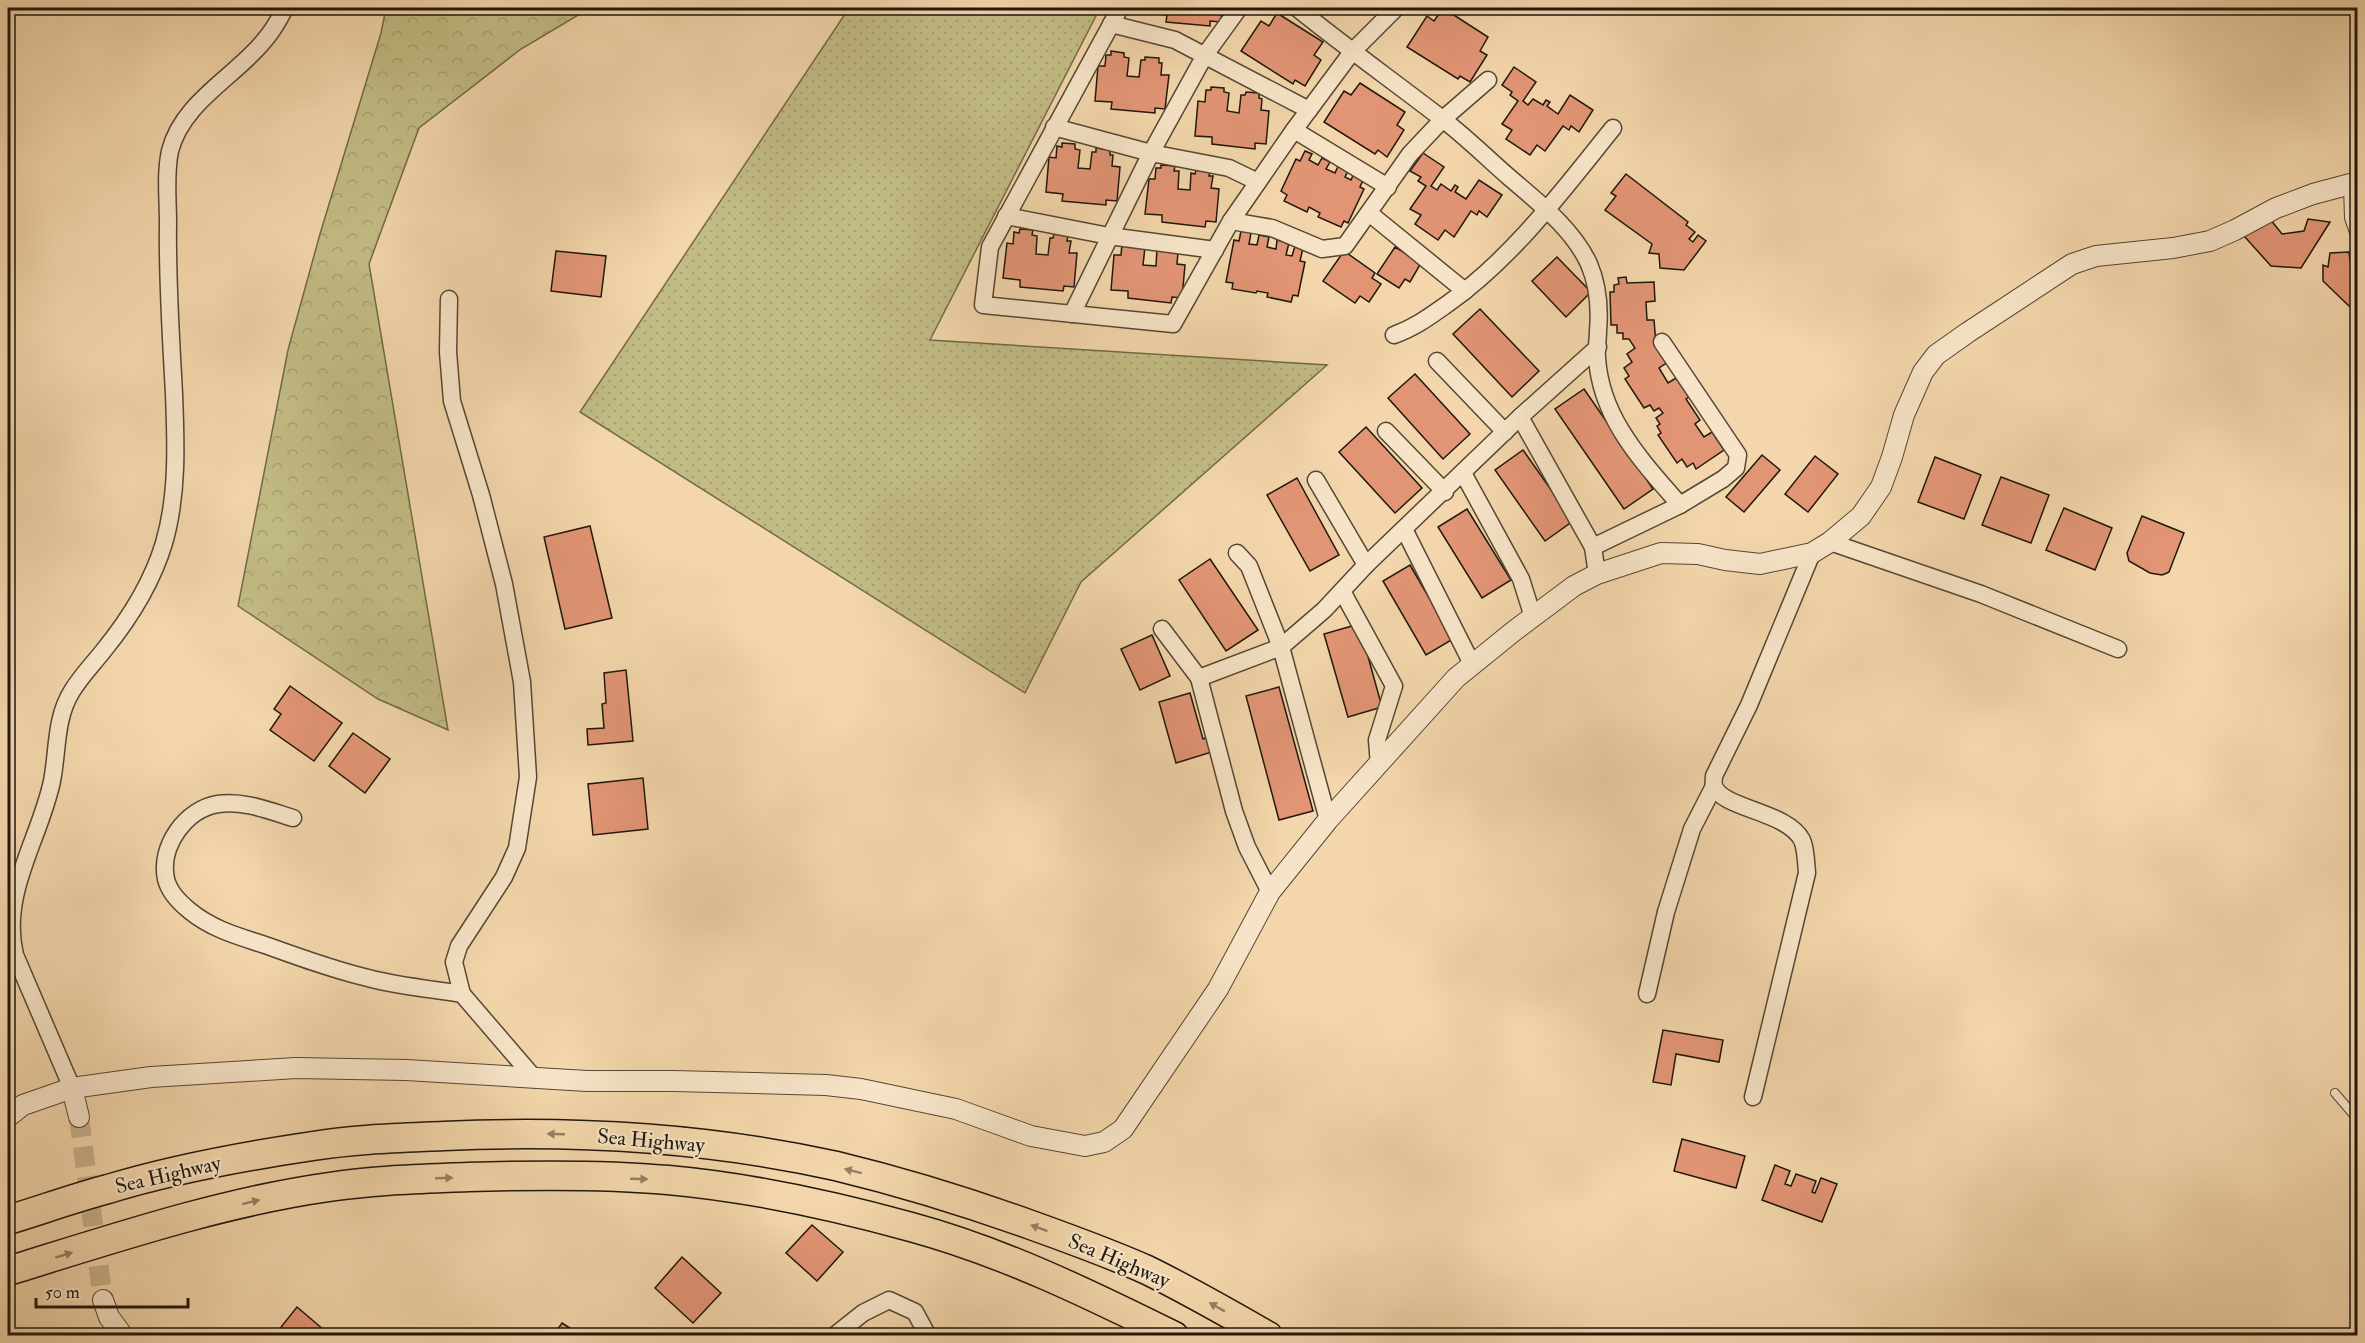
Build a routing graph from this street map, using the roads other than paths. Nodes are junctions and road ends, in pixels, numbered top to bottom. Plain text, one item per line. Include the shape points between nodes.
1 (285, 8) edge
2 (1120, 8) edge
3 (1239, 8) edge
4 (1298, 8) edge
5 (1396, 8) edge
6 (1111, 24) junction
7 (1352, 52) junction
8 (1205, 55) junction
9 (1488, 80) dead end
10 (1309, 110) junction
11 (1443, 119) junction
12 (1054, 127) junction
13 (1613, 128) dead end
14 (1294, 130) junction
15 (1151, 153) junction
16 (1258, 182) junction
17 (2353, 183) edge
18 (1388, 187) junction
19 (1546, 210) junction
20 (1369, 213) junction
21 (1006, 216) junction
22 (1231, 221) junction
23 (1109, 236) junction
24 (2358, 244) edge
25 (1215, 250) junction
26 (1465, 291) junction
27 (449, 299) dead end
28 (1072, 314) junction
29 (1394, 335) dead end
30 (1662, 342) dead end
31 (1598, 346) junction
32 (1437, 362) dead end
33 (1520, 417) junction
34 (1386, 431) dead end
35 (1505, 432) junction
36 (1463, 474) junction
37 (1316, 480) dead end
38 (1445, 492) junction
39 (1680, 505) junction
40 (1405, 531) junction
41 (1830, 542) junction
42 (1593, 547) junction
43 (1237, 553) dead end
44 (1812, 553) junction
45 (1366, 565) junction
46 (1597, 574) junction
47 (1342, 591) junction
48 (1533, 617) junction
49 (1162, 629) dead end
50 (1281, 647) junction
51 (2118, 649) dead end
52 (1472, 664) junction
53 (1199, 678) junction
54 (1379, 765) junction
55 (1714, 786) junction
56 (293, 818) dead end
57 (1328, 820) junction
58 (1270, 892) junction
59 (462, 994) junction
60 (1647, 994) dead end
61 (535, 1079) junction
62 (72, 1088) junction
63 (2335, 1093) dead end
64 (1753, 1097) dead end
65 (8, 1117) edge
66 (79, 1117) tunnel mouth
67 (2358, 1120) edge
68 (8, 1220) edge
69 (8, 1271) edge
70 (103, 1300) tunnel mouth
71 (123, 1335) edge
72 (834, 1335) edge
73 (928, 1335) edge
74 (1174, 1335) edge
75 (1268, 1335) edge

1 - 62 street via 262,43 204,97 178,130 170,150 167,245 176,447 171,510 146,589 63,707 52,782 14,901 11,940 15,955
2 - 6 street
3 - 8 street
4 - 7 street
5 - 7 street
6 - 8 street via 1175,40
6 - 12 street
7 - 10 street
7 - 11 street
8 - 10 street
8 - 15 street
9 - 11 street
10 - 14 street
11 - 18 street via 1410,154
11 - 19 street
12 - 15 street
12 - 21 street
13 - 19 street
14 - 16 street
14 - 18 street
15 - 16 street via 1229,168
15 - 23 street
16 - 22 street
17 - 24 lane via 2349,218
17 - 41 street via 2277,208 2210,241 2096,256 2072,264 1967,333 1936,355 1923,372 1904,415 1881,487 1861,516
18 - 20 street
19 - 26 street via 1503,258
19 - 31 street via 1588,264 1597,292
20 - 22 street via 1345,246 1322,249 1272,228
20 - 26 street
21 - 23 street
21 - 28 street via 990,247 983,304
22 - 25 street
23 - 25 street
23 - 28 street
25 - 28 street via 1173,324
26 - 29 street via 1412,328
27 - 59 street via 452,401 504,584 522,682 528,777 517,849 456,954 454,962
30 - 39 street via 1738,455 1736,468
31 - 33 street
31 - 39 street via 1599,371 1614,421 1637,456
32 - 35 street
33 - 35 street
33 - 42 street
34 - 38 street
35 - 36 street
36 - 38 street
36 - 48 street via 1521,579
37 - 45 street
38 - 40 street
39 - 42 street
40 - 45 street
40 - 52 street
41 - 44 street
41 - 51 street via 1981,594
42 - 46 street
43 - 50 street via 1249,566
44 - 46 street via 1760,564 1698,554 1661,553
44 - 55 street via 1749,705 1717,767
45 - 47 street
46 - 48 street
47 - 50 street
47 - 54 street via 1394,686 1377,740
48 - 52 street
49 - 53 street
50 - 53 street
50 - 57 street
52 - 54 street
53 - 58 street via 1234,811
54 - 57 street
55 - 60 street via 1692,829 1666,912
55 - 64 street via 1720,794 1744,807 1794,829 1806,856 1807,873
56 - 59 street via 236,804 206,807 184,824 171,842 165,868 170,888 190,911 222,931 350,974
57 - 58 street
58 - 61 street via 1218,989 1123,1128 1104,1142 1085,1146 1031,1136 956,1109 849,1088
59 - 61 street
61 - 62 street via 406,1070 296,1068 151,1077
62 - 65 street via 23,1105
62 - 66 street
63 - 67 lane
75 -> 68 highway, Sea Highway via 1146,1270 974,1205 834,1166 667,1142 540,1134 408,1137 326,1144 154,1177
69 -> 74 highway, Sea Highway via 268,1197 332,1186 547,1175 666,1180 790,1199 912,1227 1049,1276
70 - 71 street via 109,1317
72 - 73 street via 889,1300 915,1312

